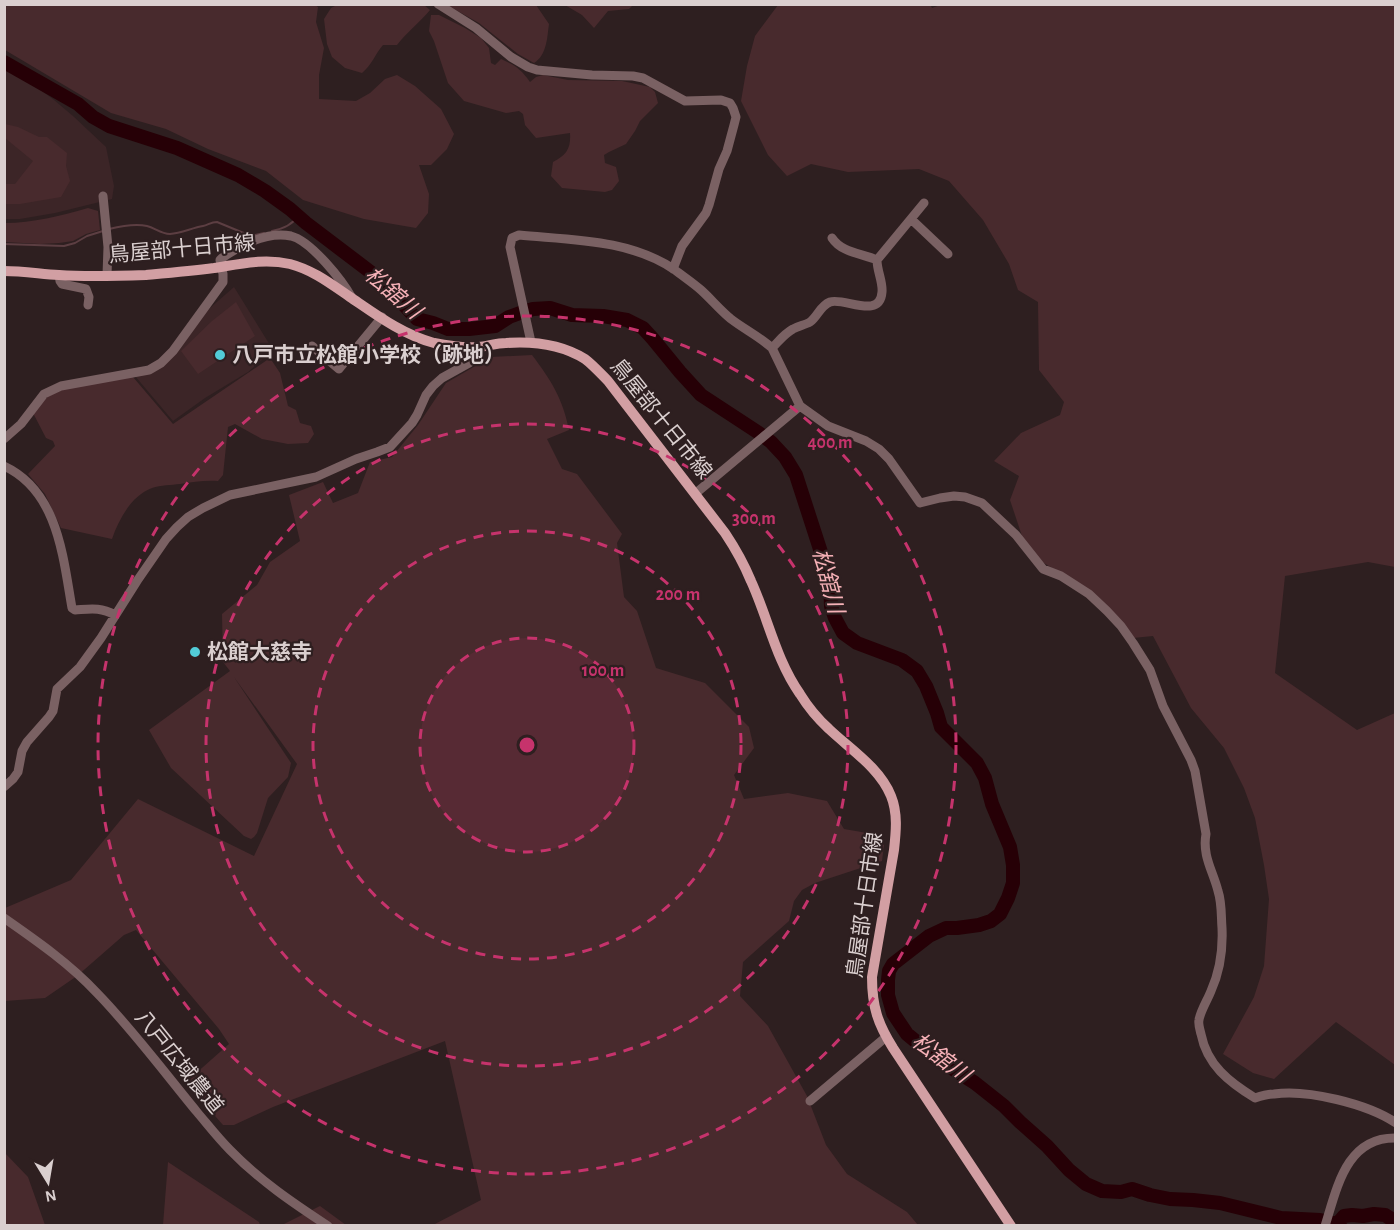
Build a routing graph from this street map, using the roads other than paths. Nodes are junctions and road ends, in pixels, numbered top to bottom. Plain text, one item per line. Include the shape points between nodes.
1 (438, 4) edge
2 (103, 196) dead end
3 (924, 203) dead end
4 (911, 219) junction
5 (832, 238) dead end
6 (948, 254) dead end
7 (877, 260) junction
8 (221, 267) junction
9 (673, 269) junction
10 (4, 271) edge
11 (59, 275) junction
12 (107, 275) junction
13 (352, 298) junction
14 (88, 305) dead end
15 (382, 317) junction
16 (531, 342) junction
17 (312, 346) dead end
18 (479, 347) junction
19 (772, 348) junction
20 (800, 406) junction
21 (4, 439) edge
22 (4, 466) edge
23 (696, 493) junction
24 (115, 615) junction
25 (4, 787) edge
26 (4, 918) edge
27 (886, 1037) junction
28 (810, 1101) dead end
29 (1395, 1123) edge
30 (1395, 1138) edge
31 (328, 1226) edge
32 (1011, 1226) edge
33 (1325, 1226) edge

1 - 9 street via 528,67 633,76 685,101 730,103 736,117 709,205 682,246
2 - 12 street
3 - 4 street
4 - 6 street
4 - 7 street
5 - 7 street via 842,249
7 - 19 street via 880,300 868,307 829,302 810,322 786,334
8 - 12 main road, 鳥屋部十日市線 via 180,273
8 - 13 main road, 鳥屋部十日市線 via 271,261 291,264
8 - 13 street via 222,258 251,243 265,237 290,236 302,241 325,262
8 - 21 street via 223,282 218,290 161,363 149,370 61,386 44,394
9 - 16 street via 629,249 598,243 512,238 510,247
9 - 19 street
10 - 11 main road, 鳥屋部十日市線
11 - 12 main road, 鳥屋部十日市線
11 - 14 street via 62,284 86,289
13 - 15 main road, 鳥屋部十日市線
15 - 17 street via 339,369
15 - 18 main road, 鳥屋部十日市線 via 427,341
16 - 18 main road, 鳥屋部十日市線
16 - 23 main road, 鳥屋部十日市線 via 549,344 586,360 608,381
18 - 24 street via 469,363 433,386 412,423 390,447 316,477 230,495 189,517 166,539
19 - 20 street
20 - 23 street
20 - 29 street via 828,426 879,449 920,503 954,496 982,502 1043,569 1089,594 1120,626 1150,670 1195,771 1206,856 1219,893 1222,940 1214,984 1198,1021 1208,1056 1235,1086 1255,1098 1275,1093 1338,1100
22 - 24 street via 25,479 44,503 61,545 72,608 105,610
23 - 27 main road, 鳥屋部十日市線 via 739,555 798,693 812,712 878,776 890,795 897,831 872,978 873,1004
24 - 25 street via 80,667 57,689 50,717 27,742 18,772
26 - 31 street, 八戸広域農道 via 96,991 243,1162 270,1187
27 - 28 street
27 - 32 main road, 鳥屋部十日市線
30 - 33 street via 1376,1140 1356,1153 1341,1179

